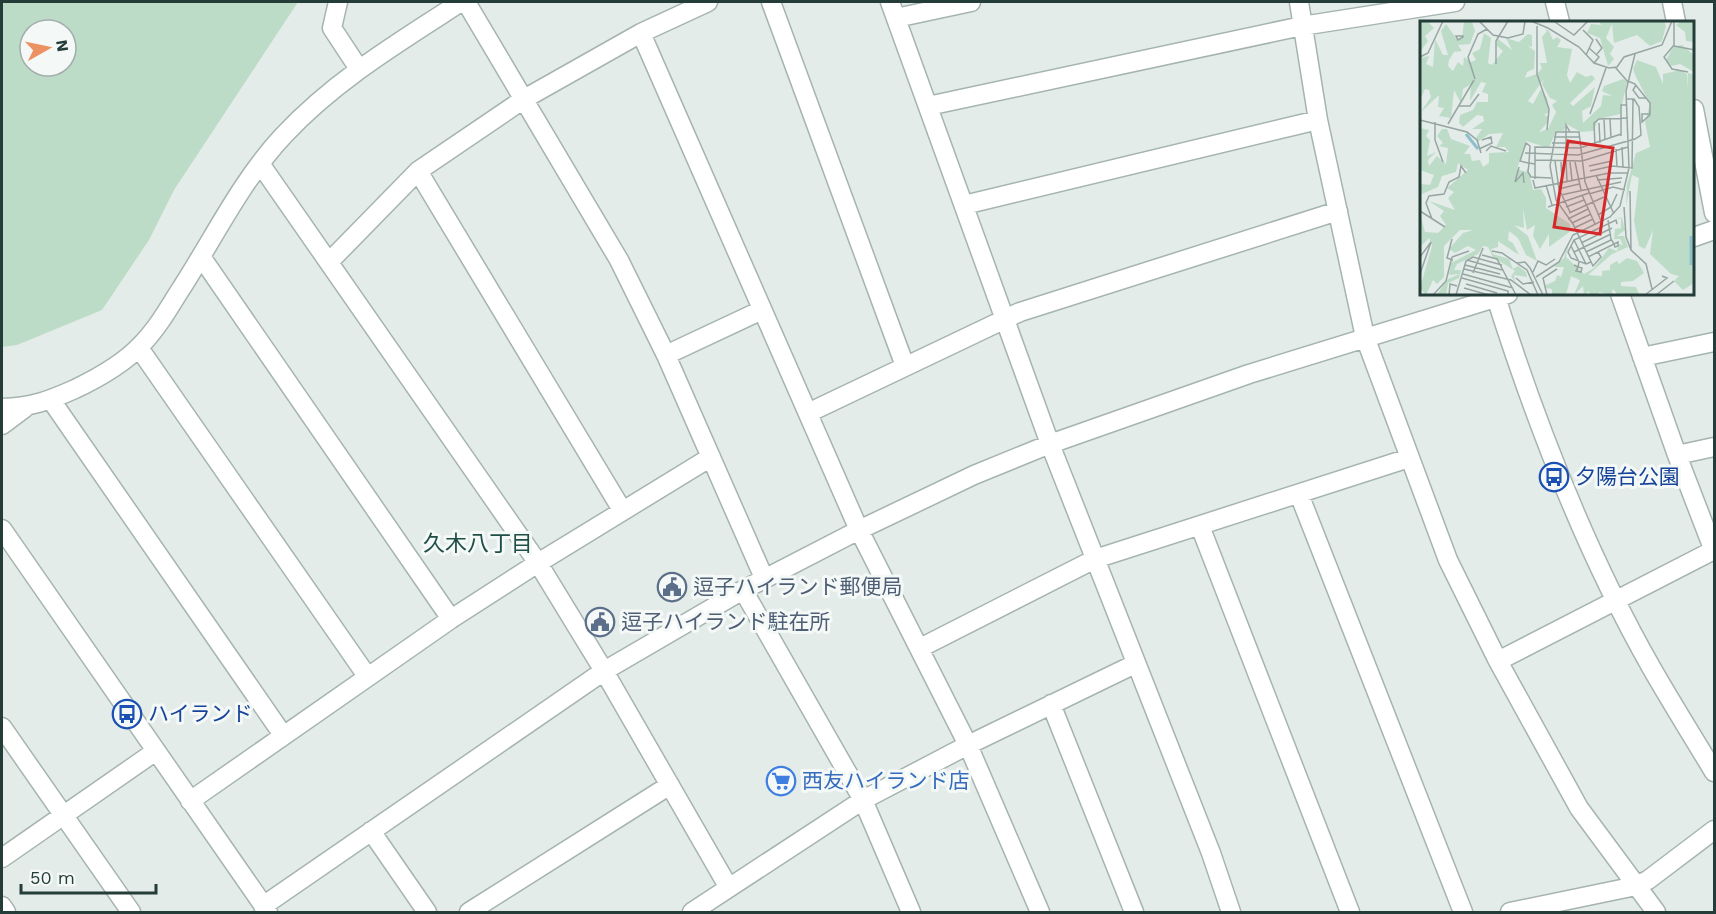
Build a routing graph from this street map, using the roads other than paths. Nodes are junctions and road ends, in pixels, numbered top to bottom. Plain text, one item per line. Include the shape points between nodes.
1 (338, 2) edge
2 (461, 2) edge
3 (466, 2) edge
4 (708, 2) edge
5 (771, 2) edge
6 (971, 2) edge
7 (1299, 2) edge
8 (1455, 2) edge
9 (1555, 2) edge
10 (1672, 2) edge
11 (893, 10) edge
12 (1433, 10) edge
13 (1560, 21) edge
14 (1676, 21) edge
15 (1302, 26) junction
16 (641, 33) junction
17 (359, 69) junction
18 (524, 99) junction
19 (928, 106) junction
20 (1695, 114) edge
21 (1318, 120) junction
22 (261, 165) junction
23 (418, 171) junction
24 (964, 205) junction
25 (1338, 211) junction
26 (1714, 213) edge
27 (1714, 230) edge
28 (1695, 237) edge
29 (202, 258) junction
30 (329, 262) junction
31 (1497, 296) edge
32 (1500, 296) edge
33 (1621, 296) edge
34 (762, 310) junction
35 (1004, 319) junction
36 (1365, 338) junction
37 (1714, 342) edge
38 (139, 348) junction
39 (666, 355) junction
40 (1642, 357) junction
41 (905, 366) junction
42 (51, 400) junction
43 (26, 407) junction
44 (2, 408) edge
45 (808, 413) junction
46 (2, 425) edge
47 (1050, 444) junction
48 (1714, 447) edge
49 (1677, 455) junction
50 (711, 457) junction
51 (1409, 458) junction
52 (1299, 494) junction
53 (622, 510) junction
54 (1200, 526) junction
55 (2, 529) edge
56 (859, 530) junction
57 (1714, 551) edge
58 (1095, 560) junction
59 (538, 563) junction
60 (764, 578) junction
61 (743, 590) junction
62 (1617, 601) junction
63 (451, 619) junction
64 (920, 648) junction
65 (1498, 661) junction
66 (1135, 664) junction
67 (604, 671) junction
68 (368, 676) junction
69 (1051, 704) junction
70 (2, 727) edge
71 (283, 735) junction
72 (968, 745) junction
73 (156, 751) junction
74 (1714, 772) edge
75 (670, 785) junction
76 (190, 801) junction
77 (863, 801) junction
78 (63, 816) junction
79 (1714, 830) edge
80 (371, 831) junction
81 (2, 858) edge
82 (1636, 886) junction
83 (729, 888) junction
84 (2, 906) edge
85 (266, 909) edge
86 (904, 910) edge
87 (6, 912) edge
88 (131, 912) edge
89 (427, 912) edge
90 (469, 912) edge
91 (692, 912) edge
92 (1040, 912) edge
93 (1134, 912) edge
94 (1231, 912) edge
95 (1350, 912) edge
96 (1463, 912) edge
97 (1510, 912) edge
98 (1656, 912) edge

1 - 17 street via 332,28
2 - 17 street
3 - 18 street
4 - 16 street
5 - 41 street
6 - 11 street
7 - 15 street
8 - 12 street
9 - 13 street
10 - 14 street
11 - 19 street
12 - 15 street
15 - 19 street
15 - 21 street
16 - 18 street
16 - 34 street
17 - 22 street via 283,136
18 - 23 street
18 - 39 street via 619,260
19 - 24 street
20 - 26 street
21 - 24 street
21 - 25 street
22 - 29 street
22 - 30 street
23 - 30 street
23 - 53 street
24 - 35 street
25 - 35 street
25 - 36 street
27 - 28 street
29 - 38 street
29 - 63 street
30 - 59 street
31 - 36 street
32 - 62 street via 1518,365 1547,443
33 - 40 street
34 - 39 street
34 - 45 street
35 - 41 street
35 - 47 street
36 - 47 street
36 - 51 street
37 - 40 street
38 - 42 street via 86,384
38 - 68 street
39 - 50 street
40 - 49 street
41 - 45 street
42 - 43 street
42 - 71 street
43 - 44 street
43 - 46 street
45 - 56 street
47 - 56 street
47 - 58 street
48 - 49 street
49 - 57 street
50 - 53 street
50 - 60 street
51 - 52 street
51 - 65 street via 1448,560
52 - 54 street
52 - 96 street
53 - 59 street
54 - 58 street
54 - 95 street
55 - 73 street
56 - 60 street
56 - 64 street
57 - 62 street
58 - 64 street
58 - 66 street
59 - 63 street
59 - 67 street
60 - 61 street
61 - 67 street
61 - 77 street
62 - 65 street
62 - 74 street
63 - 68 street
64 - 72 street
65 - 82 street via 1579,808
66 - 69 street
66 - 94 street
67 - 75 street
67 - 80 street
68 - 71 street
69 - 72 street
69 - 93 street
70 - 78 street
71 - 76 street
72 - 77 street
72 - 92 street
73 - 76 street
73 - 78 street
75 - 83 street
75 - 90 street
76 - 85 street
77 - 83 street
77 - 86 street
78 - 81 street
78 - 88 street
79 - 82 street
80 - 85 street
80 - 89 street
82 - 97 street
82 - 98 street
83 - 91 street
84 - 87 street

